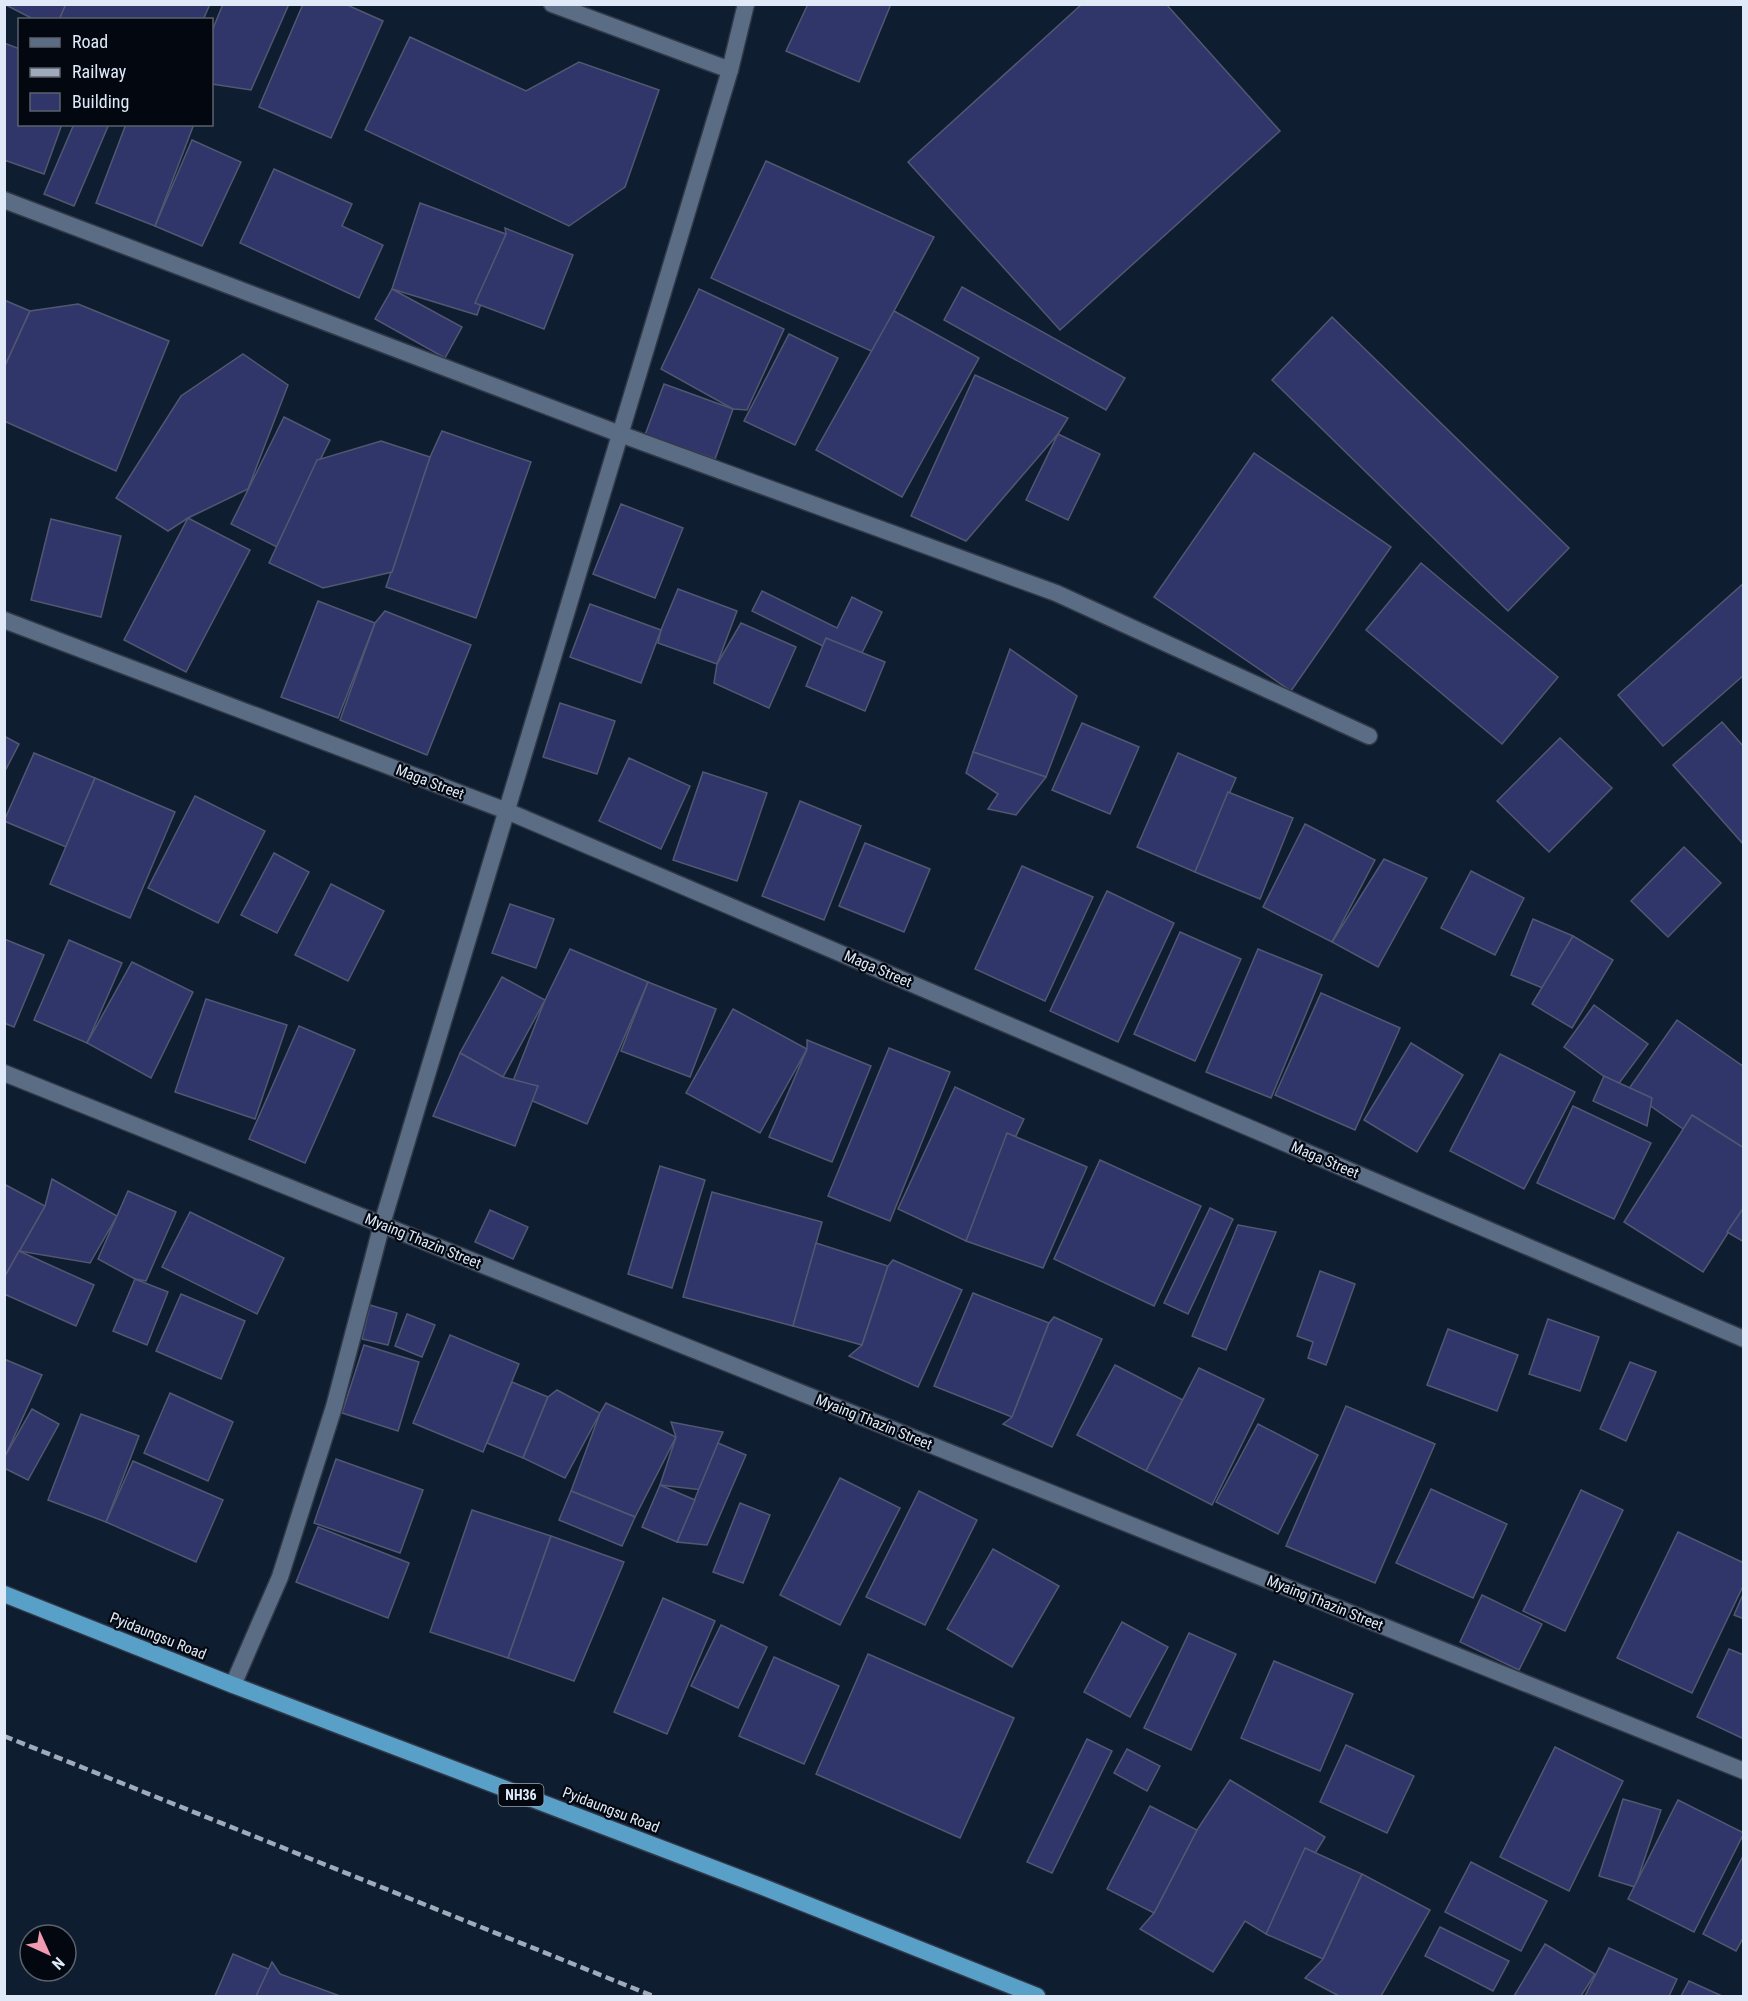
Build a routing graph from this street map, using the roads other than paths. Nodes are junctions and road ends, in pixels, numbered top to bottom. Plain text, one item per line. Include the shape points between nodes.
1 (552, 4) edge
2 (746, 4) edge
3 (730, 70) junction
4 (4, 200) edge
5 (621, 434) junction
6 (4, 620) edge
7 (1369, 735) dead end
8 (507, 811) junction
9 (4, 1073) edge
10 (382, 1224) junction
11 (1743, 1339) edge
12 (4, 1594) edge
13 (233, 1685) junction
14 (1743, 1771) edge
15 (1037, 1996) edge

1 - 3 street
2 - 3 street
3 - 5 street
4 - 5 street
5 - 7 street via 1056,593
5 - 8 street
6 - 8 street, Maga Street
8 - 10 street
8 - 11 street, Maga Street
9 - 10 street, Myaing Thazin Street
10 - 13 street via 334,1407 280,1577
10 - 14 street, Myaing Thazin Street
12 - 13 highway, Pyidaungsu Road / NH36
13 - 15 highway, Pyidaungsu Road / NH36

